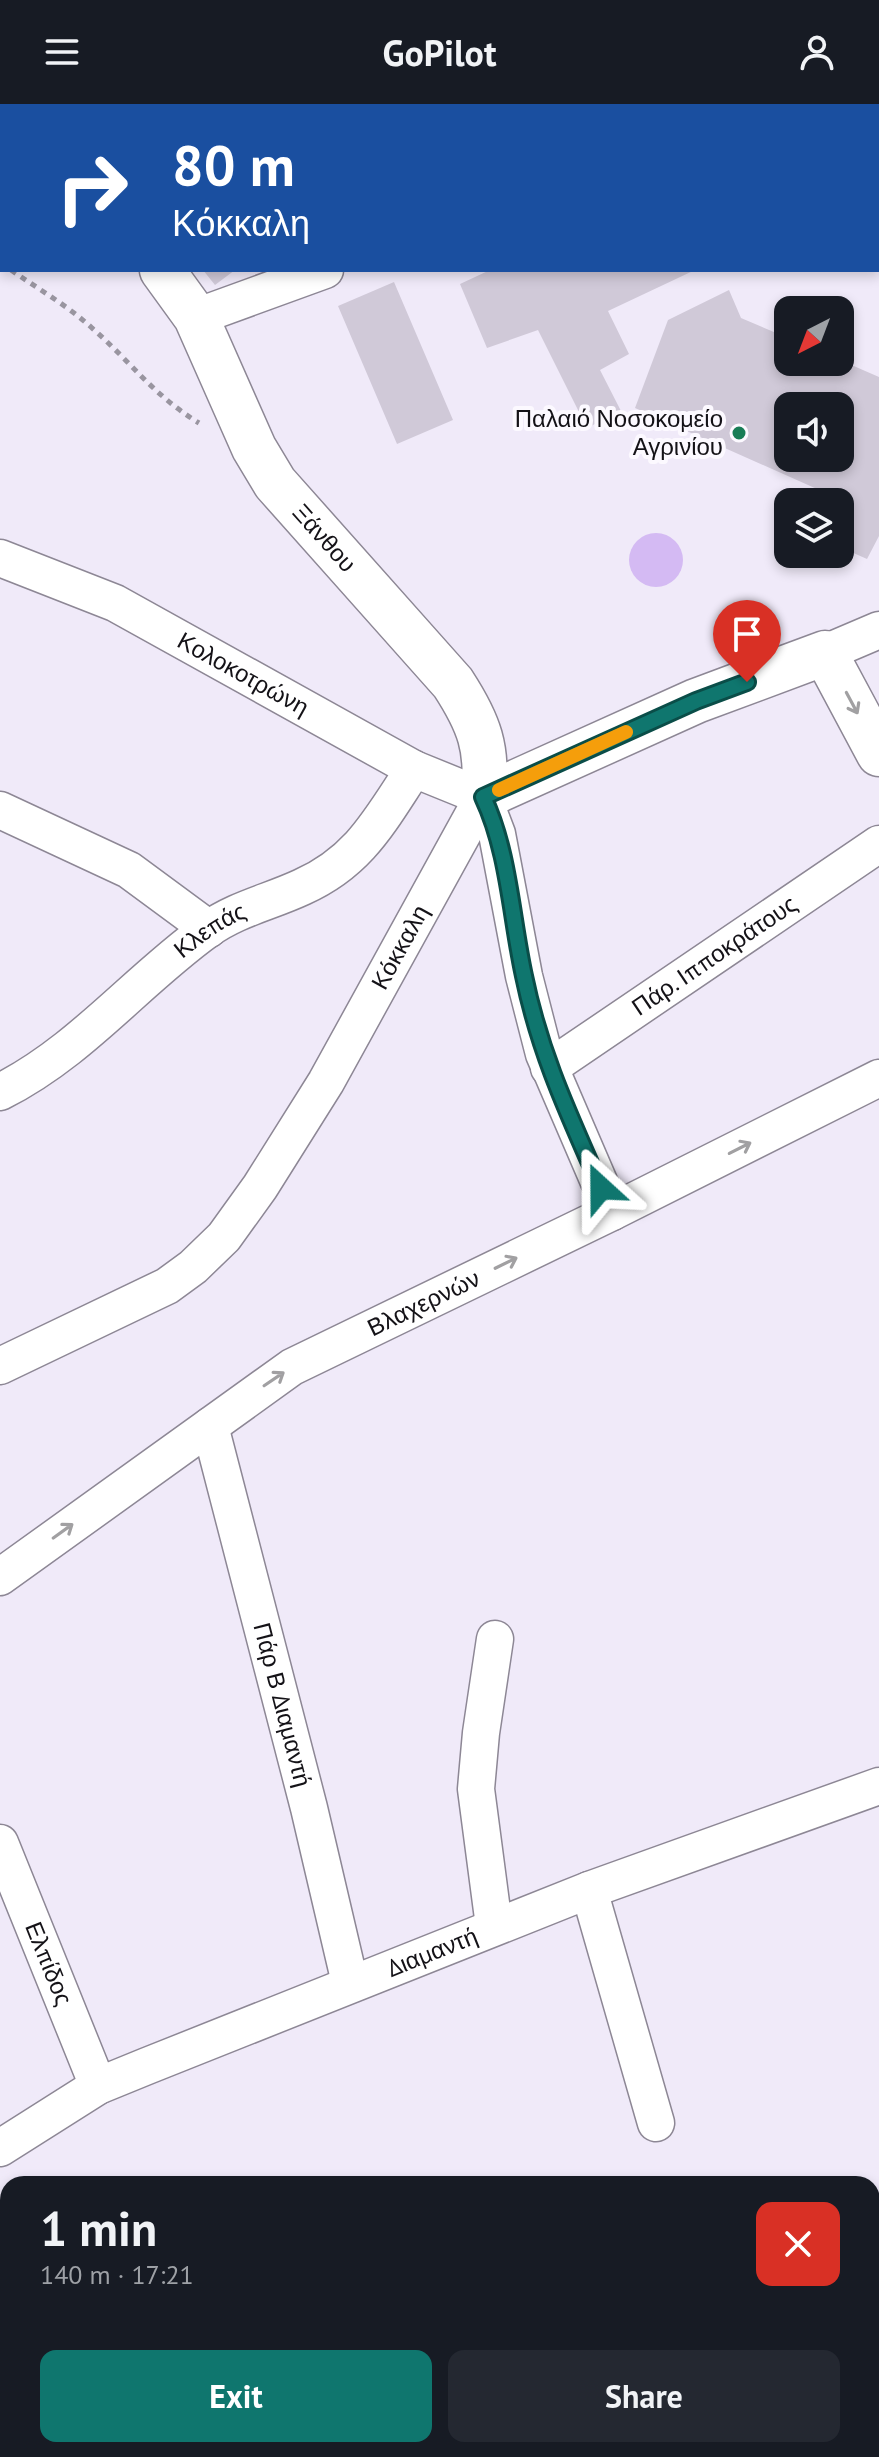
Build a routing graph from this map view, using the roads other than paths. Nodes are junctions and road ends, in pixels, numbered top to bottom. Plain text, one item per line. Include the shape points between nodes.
1 (163, 272) edge
2 (320, 272) edge
3 (196, 317) junction
4 (0, 558) edge
5 (879, 630) edge
6 (825, 653) junction
7 (879, 754) edge
8 (414, 769) junction
9 (483, 797) junction
10 (0, 810) edge
11 (879, 844) edge
12 (209, 929) junction
13 (549, 1068) junction
14 (879, 1078) edge
15 (0, 1092) edge
16 (612, 1212) junction
17 (0, 1366) edge
18 (210, 1426) junction
19 (0, 1577) edge
20 (495, 1639) dead end
21 (879, 1786) edge
22 (0, 1843) edge
23 (589, 1890) junction
24 (494, 1926) junction
25 (350, 1983) junction
26 (98, 2086) junction
27 (656, 2123) dead end
28 (0, 2148) edge

1 - 3 main road, Ξάνθου
2 - 3 street
3 - 9 main road, Ξάνθου via 254,448 284,495 453,683 470,710 484,752
4 - 8 street, Κολοκοτρώνη via 115,603
5 - 6 street
6 -> 7 main road
6 - 9 main road via 696,701
8 - 9 street, Κολοκοτρώνη
8 - 12 street, Κλεπάς via 365,842 339,866
9 - 13 street via 497,834 524,976
9 - 17 street, Κόκκαλη via 326,1082 224,1237 167,1286
10 - 12 street via 129,870
11 - 13 street, Πάρ. Ιπποκράτους
12 - 15 street, Κλεπάς via 62,1054
13 - 16 street
16 -> 14 street, Βλαχερνών
18 -> 16 street, Βλαχερνών via 292,1367
19 -> 18 street, Βλαχερνών
18 - 25 street, Πάρ Β Διαμαντή
20 - 24 street via 476,1789
21 - 23 street, Διαμαντή
22 - 26 street, Ελπίδος
23 - 24 street, Διαμαντή
23 - 27 street
24 - 25 street, Διαμαντή
25 - 26 street, Διαμαντή
26 - 28 street, Διαμαντή

